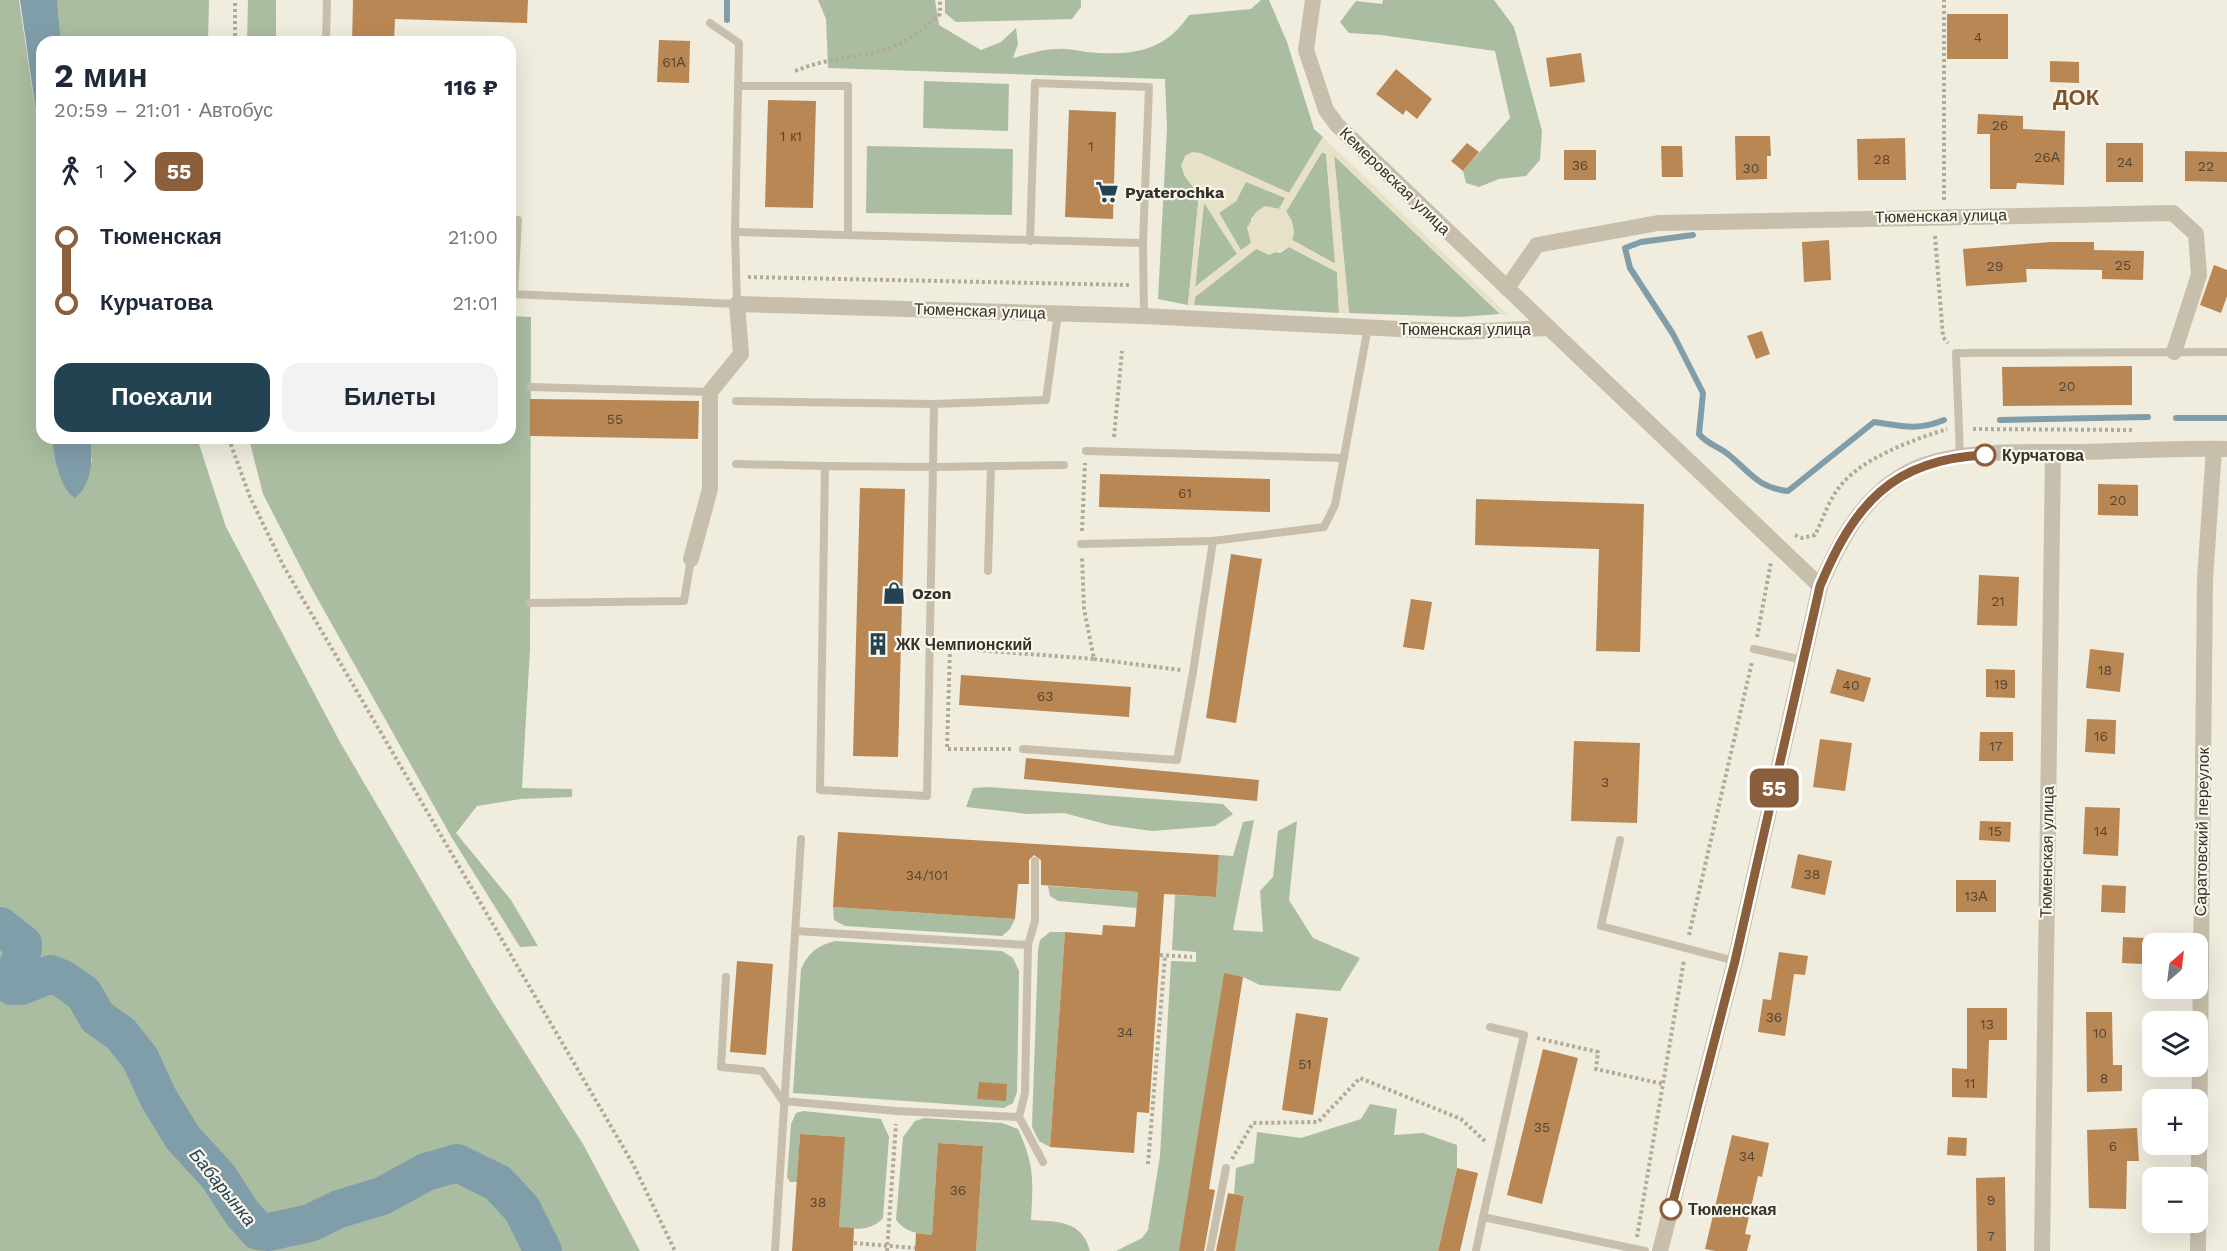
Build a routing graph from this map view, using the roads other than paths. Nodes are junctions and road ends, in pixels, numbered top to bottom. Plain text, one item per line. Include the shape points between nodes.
1 (327, 0) edge
2 (1313, 0) edge
3 (710, 23) dead end
4 (326, 36) edge
5 (738, 86) junction
6 (516, 220) edge
7 (735, 232) junction
8 (848, 234) junction
9 (1030, 241) junction
10 (1143, 243) junction
11 (516, 245) edge
12 (1507, 288) junction
13 (516, 294) edge
14 (737, 304) junction
15 (1058, 313) junction
16 (1144, 316) junction
17 (1368, 327) junction
18 (1549, 328) junction
19 (2174, 352) junction
20 (2227, 352) edge
21 (531, 387) dead end
22 (710, 392) junction
23 (736, 401) dead end
24 (934, 404) junction
25 (2221, 449) edge
26 (1086, 451) road end
27 (2053, 452) junction
28 (1960, 456) junction
29 (1344, 458) junction
30 (736, 464) dead end
31 (1064, 465) dead end
32 (825, 466) junction
33 (991, 466) junction
34 (933, 467) junction
35 (1213, 541) junction
36 (1082, 544) road end
37 (691, 560) joint
38 (988, 571) dead end
39 (1820, 586) junction
40 (530, 603) dead end
41 (1755, 649) road end
42 (1803, 660) junction
43 (1023, 749) road end
44 (801, 838) dead end
45 (1620, 840) dead end
46 (1035, 861) dead end
47 (796, 931) junction
48 (1028, 945) junction
49 (1735, 961) junction
50 (726, 977) dead end
51 (1491, 1027) dead end
52 (783, 1101) junction
53 (1019, 1116) junction
54 (1043, 1162) dead end
55 (1226, 1168) road end
56 (1483, 1217) junction
57 (775, 1251) edge
58 (1210, 1251) edge
59 (1476, 1251) edge
60 (1645, 1251) edge
61 (1660, 1251) edge
62 (2042, 1251) edge
63 (2198, 1251) edge

1 - 4 lane
2 - 12 street, Кемеровская улица via 1306,50 1326,110
3 - 5 lane via 739,43
5 - 7 lane
5 - 8 lane via 848,86
6 - 11 lane
7 - 8 lane
7 - 14 lane
8 - 9 lane
9 - 10 lane
9 - 10 lane via 1035,83 1149,87
10 - 16 lane
12 - 18 street, Кемеровская улица
12 - 19 street, Тюменская улица via 1537,245 1658,223 2173,213 2196,234 2199,275
13 - 14 lane
14 - 15 street, Тюменская улица
14 - 22 street via 741,354
15 - 16 street, Тюменская улица
15 - 24 lane via 1046,400
16 - 17 street, Тюменская улица
17 - 18 street, Тюменская улица via 1459,332
17 - 29 lane
18 - 39 street, Тюменская улица
19 - 20 lane
19 - 28 lane via 1956,353
21 - 22 lane
22 - 37 street via 710,489
23 - 24 lane
24 - 34 lane
25 - 27 street
25 - 63 street, Саратовский переулок via 2205,579
26 - 29 lane
27 - 28 street
27 - 62 street, Тюменская улица
28 - 39 street via 1911,470 1881,490 1856,516
29 - 35 lane via 1335,505 1324,527
30 - 32 lane
31 - 33 lane
32 - 34 lane
32 - 34 lane via 820,790 927,796
33 - 34 lane
33 - 38 lane
35 - 36 lane
35 - 43 lane via 1177,760
37 - 40 lane via 684,601
39 - 42 street
41 - 42 lane
42 - 49 street
44 - 47 lane
45 - 49 lane via 1601,926
46 - 48 lane via 1035,921
47 - 48 lane
47 - 52 lane
48 - 53 lane via 1025,1093
49 - 61 street
50 - 52 lane via 721,1067 762,1071
51 - 56 lane via 1524,1035
52 - 53 lane
52 - 57 lane
53 - 54 lane
55 - 58 lane
56 - 59 lane
56 - 60 lane

